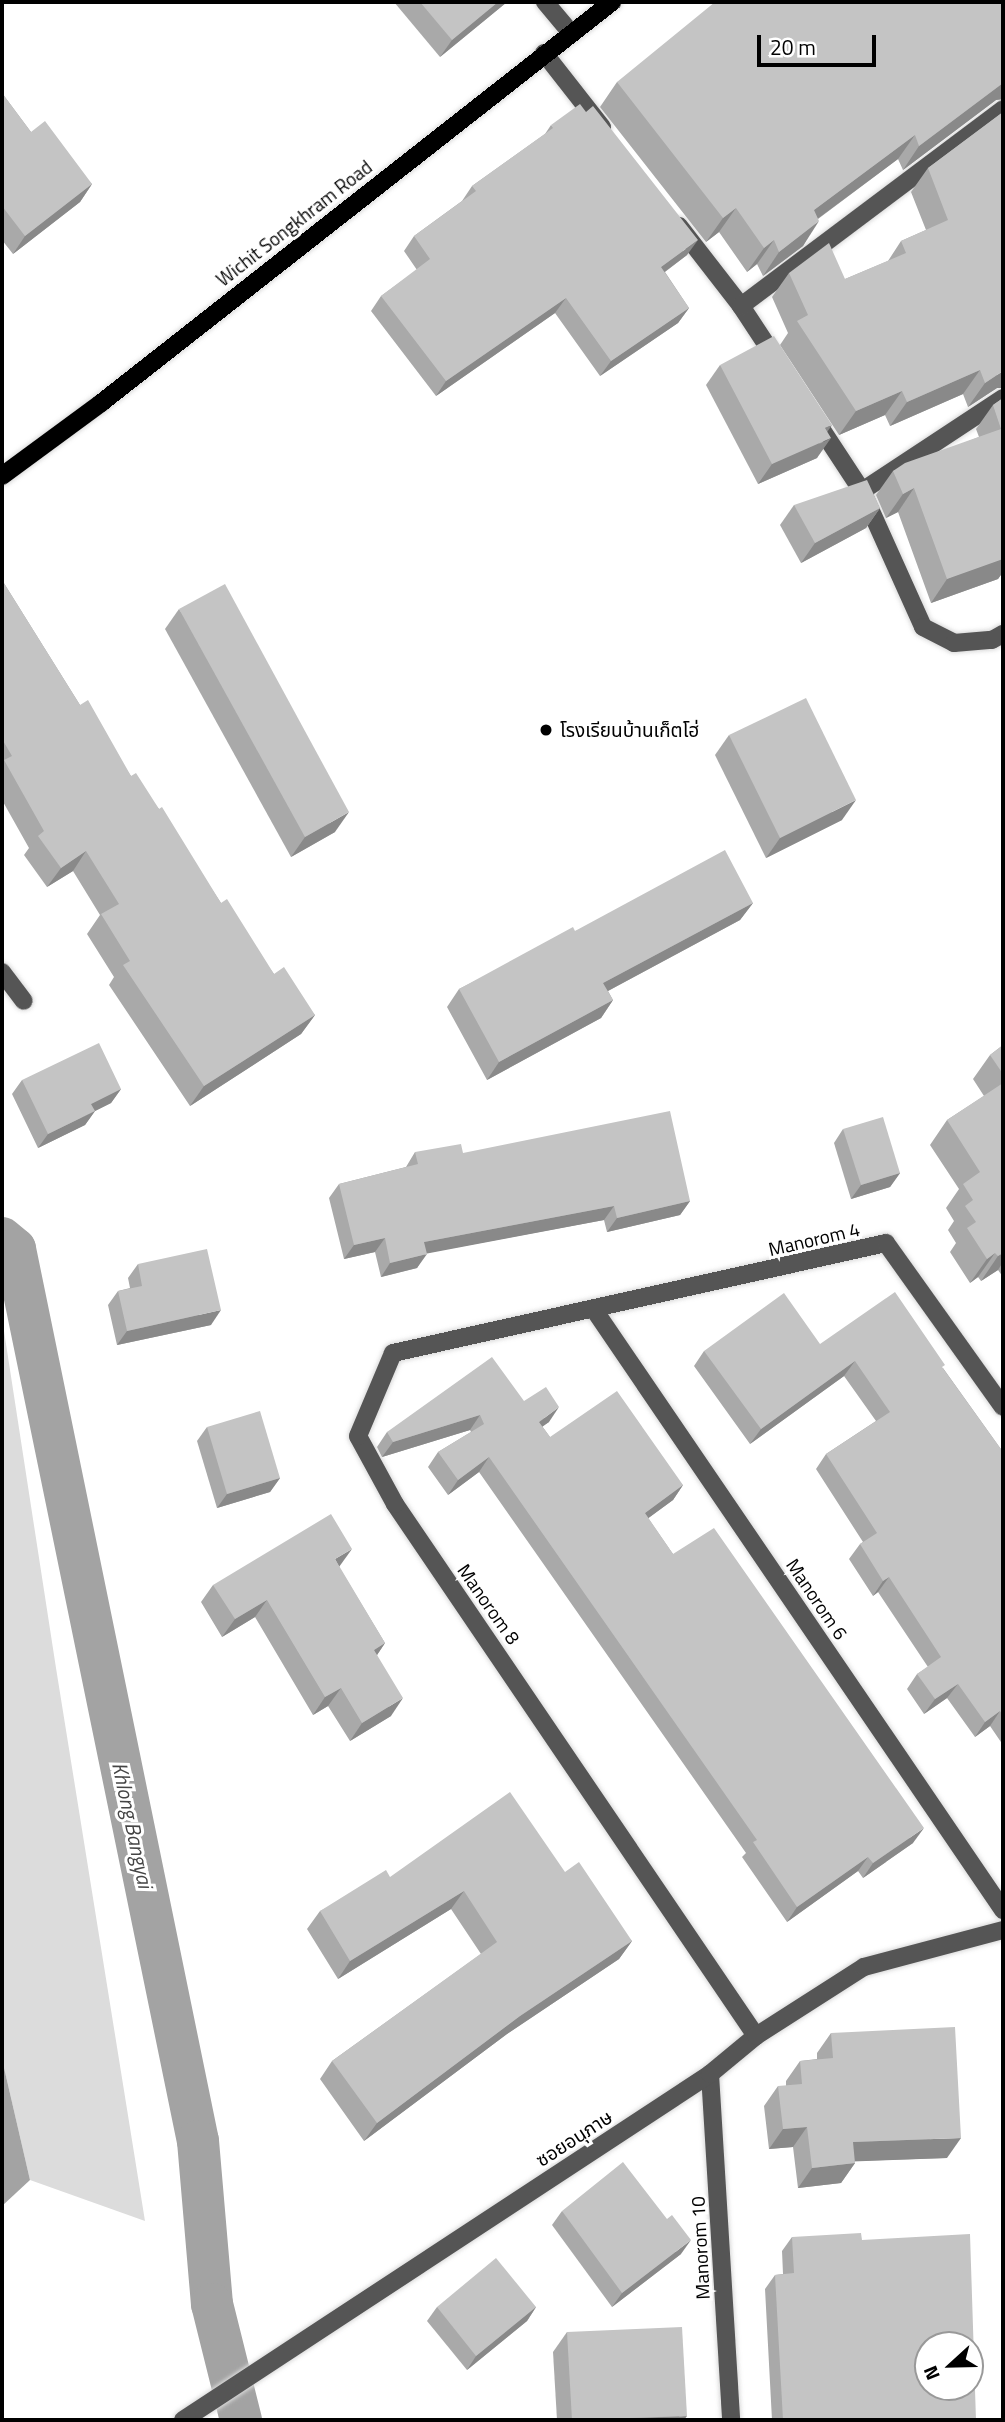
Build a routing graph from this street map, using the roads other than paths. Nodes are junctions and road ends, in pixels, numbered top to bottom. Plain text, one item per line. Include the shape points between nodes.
1 (545, 2) edge
2 (612, 2) edge
3 (571, 33) junction
4 (544, 53) junction
5 (1003, 109) edge
6 (612, 140) edge
7 (664, 206) edge
8 (741, 306) junction
9 (787, 375) edge
10 (1003, 398) edge
11 (809, 410) edge
12 (2, 476) edge
13 (862, 491) junction
14 (1003, 634) edge
15 (2, 972) edge
16 (24, 1001) dead end
17 (595, 1311) junction
18 (1003, 1408) edge
19 (1003, 1910) edge
20 (1003, 1930) edge
21 (756, 2036) junction
22 (710, 2074) junction
23 (183, 2420) edge
24 (731, 2420) edge

1 - 3 street
2 - 3 main road, Wichit Songkhram Road
3 - 4 main road, Wichit Songkhram Road
4 - 6 street
4 - 12 main road, Wichit Songkhram Road
5 - 8 street
7 - 8 street
8 - 9 street
10 - 13 street
11 - 13 street
13 - 14 street via 923,627 954,643 992,640
15 - 16 street
17 - 18 street, Manorom 4 via 886,1244
17 - 19 street, Manorom 6
17 - 21 street, Manorom 8 via 393,1353 358,1436 394,1504
20 - 21 street, ซอยอนุภาษ via 864,1967
21 - 22 street, ซอยอนุภาษ
22 - 23 street, ซอยอนุภาษ
22 - 24 street, Manorom 10

